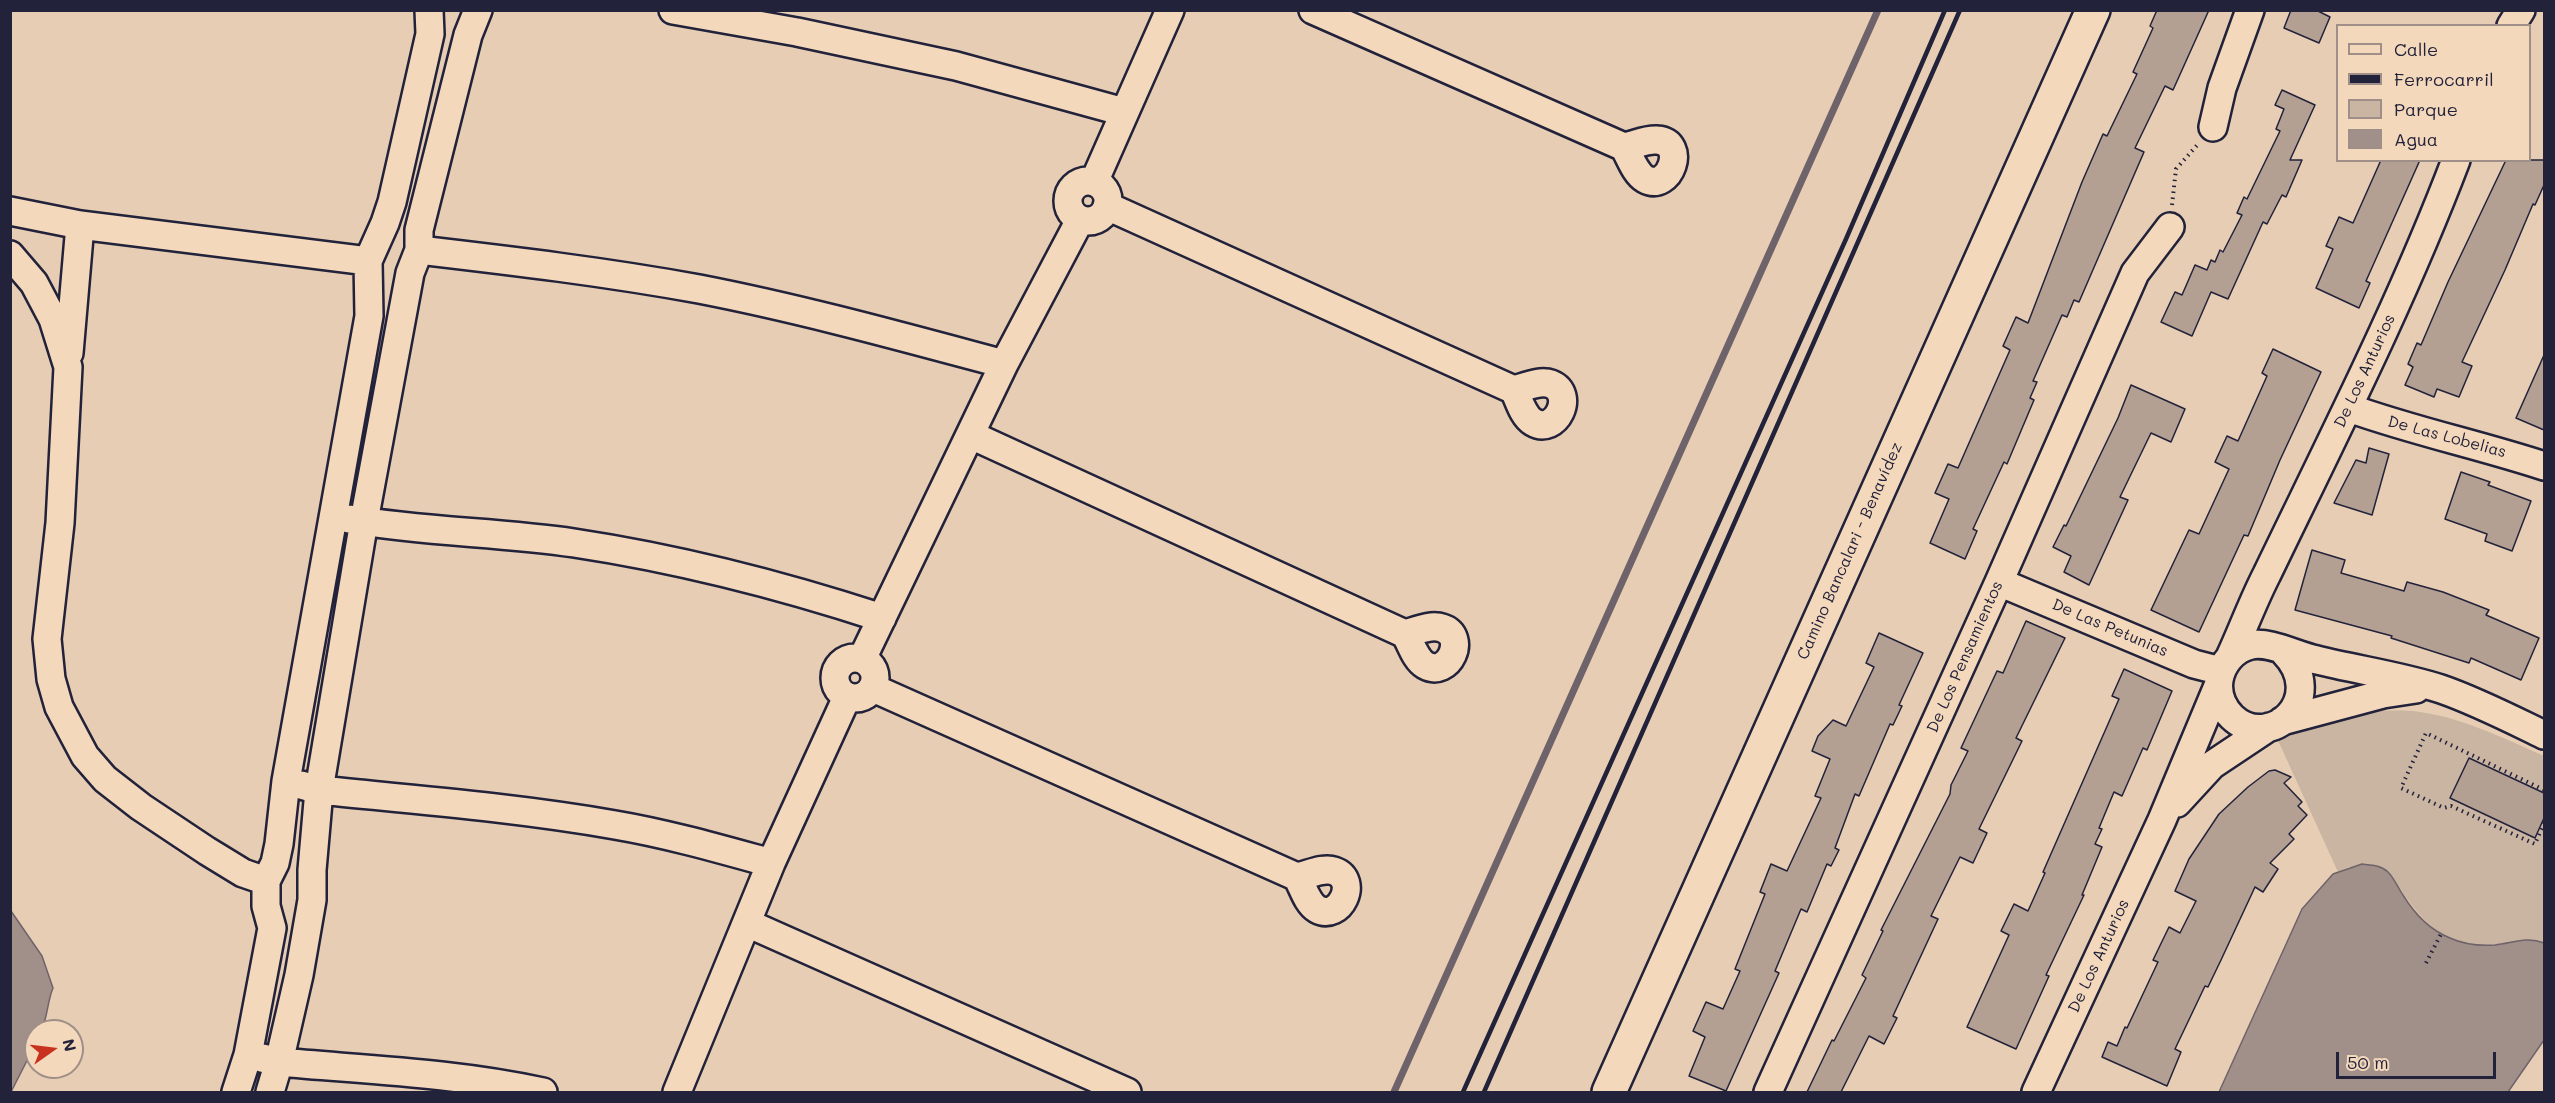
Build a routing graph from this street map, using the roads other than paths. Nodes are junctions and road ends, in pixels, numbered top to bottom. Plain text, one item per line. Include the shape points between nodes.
1 (674, 10) edge
2 (1170, 10) edge
3 (1312, 10) edge
4 (2092, 10) edge
5 (2250, 10) edge
6 (2521, 10) edge
7 (429, 11) edge
8 (475, 16) edge
9 (2512, 24) edge
10 (1124, 112) junction
11 (2213, 127) road end
12 (1624, 147) dead end
13 (2455, 162) edge
14 (1094, 182) junction
15 (1107, 206) junction
16 (10, 211) edge
17 (1080, 220) junction
18 (385, 223) junction
19 (80, 225) junction
20 (2170, 227) road end
21 (416, 251) junction
22 (10, 255) edge
23 (367, 270) junction
24 (1004, 364) junction
25 (68, 367) junction
26 (1514, 390) dead end
27 (2349, 408) junction
28 (971, 435) junction
29 (2544, 466) edge
30 (334, 516) junction
31 (364, 521) junction
32 (2265, 577) junction
33 (1999, 582) junction
34 (882, 618) junction
35 (1405, 634) dead end
36 (2279, 649) junction
37 (862, 659) junction
38 (2223, 671) junction
39 (873, 688) junction
40 (2438, 688) junction
41 (848, 697) junction
42 (2276, 724) junction
43 (2544, 735) edge
44 (286, 781) junction
45 (320, 790) junction
46 (2162, 820) junction
47 (771, 863) junction
48 (312, 870) junction
49 (271, 872) junction
50 (1297, 877) dead end
51 (747, 923) junction
52 (272, 928) junction
53 (307, 931) junction
54 (248, 1055) junction
55 (279, 1062) junction
56 (236, 1092) edge
57 (270, 1092) edge
58 (543, 1092) edge
59 (677, 1092) edge
60 (1127, 1092) edge
61 (1609, 1092) edge
62 (1768, 1092) edge
63 (2036, 1092) edge

1 - 10 street via 956,66
2 - 10 street
3 - 12 street
4 - 61 main road, Camino Bancalari - Benavídez
5 - 11 street via 2222,88
6 - 9 street
7 - 8 street via 441,21 456,24
7 - 18 street via 430,34
8 - 21 street
10 - 14 street
13 - 27 street, De Los Anturios via 2420,254
14 - 15 street via 1107,194
14 - 17 street via 1083,182 1070,193 1068,206
15 - 17 street via 1096,220
15 - 26 street
16 - 19 street
17 - 24 street
18 - 21 street via 406,219
18 - 23 street
19 - 23 street
19 - 25 street
20 - 33 street, De Los Pensamientos via 2134,273
21 - 23 street via 394,281 381,283
21 - 24 street via 556,267 699,290 815,314
21 - 31 street
22 - 25 street via 34,283 53,319
23 - 30 street via 369,316
24 - 28 street
25 - 49 street via 60,523 47,639 51,679 59,707 85,756 105,779 243,873
27 - 29 street, De Las Lobelias
27 - 32 street, De Los Anturios
28 - 34 street
28 - 35 street
30 - 31 street
30 - 44 street
31 - 34 street via 501,534 642,554 803,592
31 - 45 street
32 - 36 street via 2263,607
32 - 38 street, De Los Anturios
33 - 38 street, De Las Petunias via 2194,664
33 - 62 street, De Los Pensamientos
34 - 37 street
36 - 38 street via 2250,645
36 - 40 street
36 - 42 street via 2294,662 2302,687 2293,712
37 - 39 street via 874,671
37 - 41 street via 845,661 837,670 836,683
38 - 42 street via 2220,699 2225,710 2244,725 2256,728
38 - 46 street, De Los Anturios
39 - 41 street via 864,697
39 - 50 street
40 - 42 street via 2383,693
40 - 43 street
41 - 47 street
42 - 46 street via 2212,765
44 - 45 street
44 - 49 street via 279,844
45 - 47 street via 618,825
45 - 48 street
46 - 63 street, De Los Anturios
47 - 51 street
48 - 49 street via 300,863
48 - 53 street
49 - 52 street via 266,906
51 - 59 street
51 - 60 street
52 - 53 street via 285,933
52 - 54 street
53 - 55 street
54 - 55 street
54 - 56 street
55 - 57 street
55 - 58 street via 456,1077

